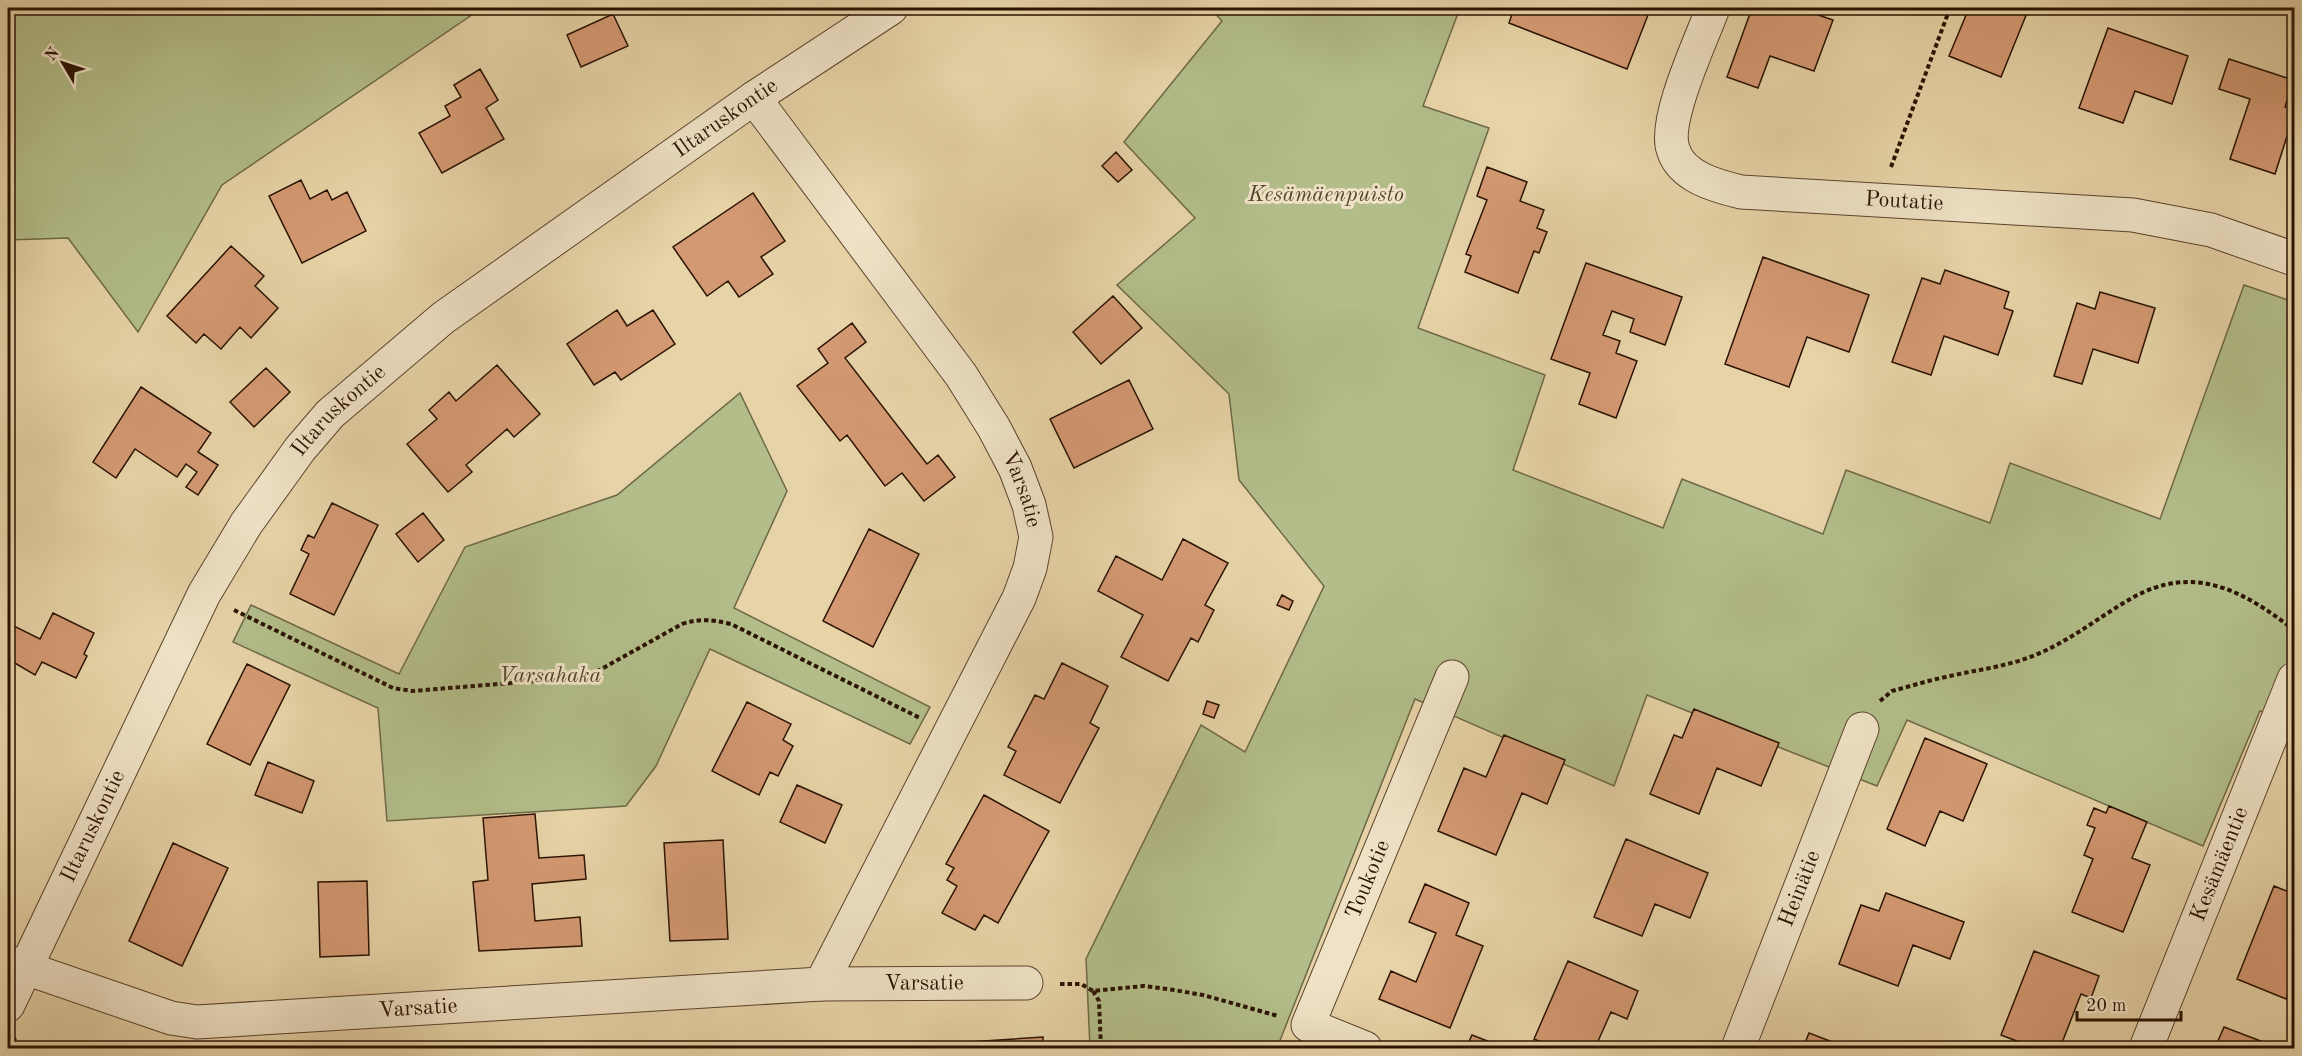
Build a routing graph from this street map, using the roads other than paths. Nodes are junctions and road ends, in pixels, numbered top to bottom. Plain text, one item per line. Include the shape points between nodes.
1 (891, 8) edge
2 (1713, 8) edge
3 (754, 98) junction
4 (2295, 259) edge
5 (1452, 677) dead end
6 (2295, 680) edge
7 (1862, 729) road end
8 (16, 965) edge
9 (1026, 983) road end
10 (821, 984) junction
11 (14, 1016) edge
12 (1365, 1048) edge
13 (1738, 1048) edge
14 (2146, 1048) edge

1 - 3 street, Iltaruskontie
2 - 4 street, Poutatie via 1676,107 1671,131 1672,150 1684,167 1701,179 1741,192 2133,215 2211,230
3 - 8 street, Iltaruskontie via 443,318 330,414 300,449 253,514 204,594
3 - 10 street, Varsatie via 961,375 1015,468 1036,537 1019,598
5 - 12 street, Toukotie via 1308,1025
6 - 14 street, Kesämäentie
7 - 13 street, Heinätie
8 - 10 street, Varsatie via 171,1018 197,1022
8 - 11 street, Iltaruskontie
9 - 10 street, Varsatie

